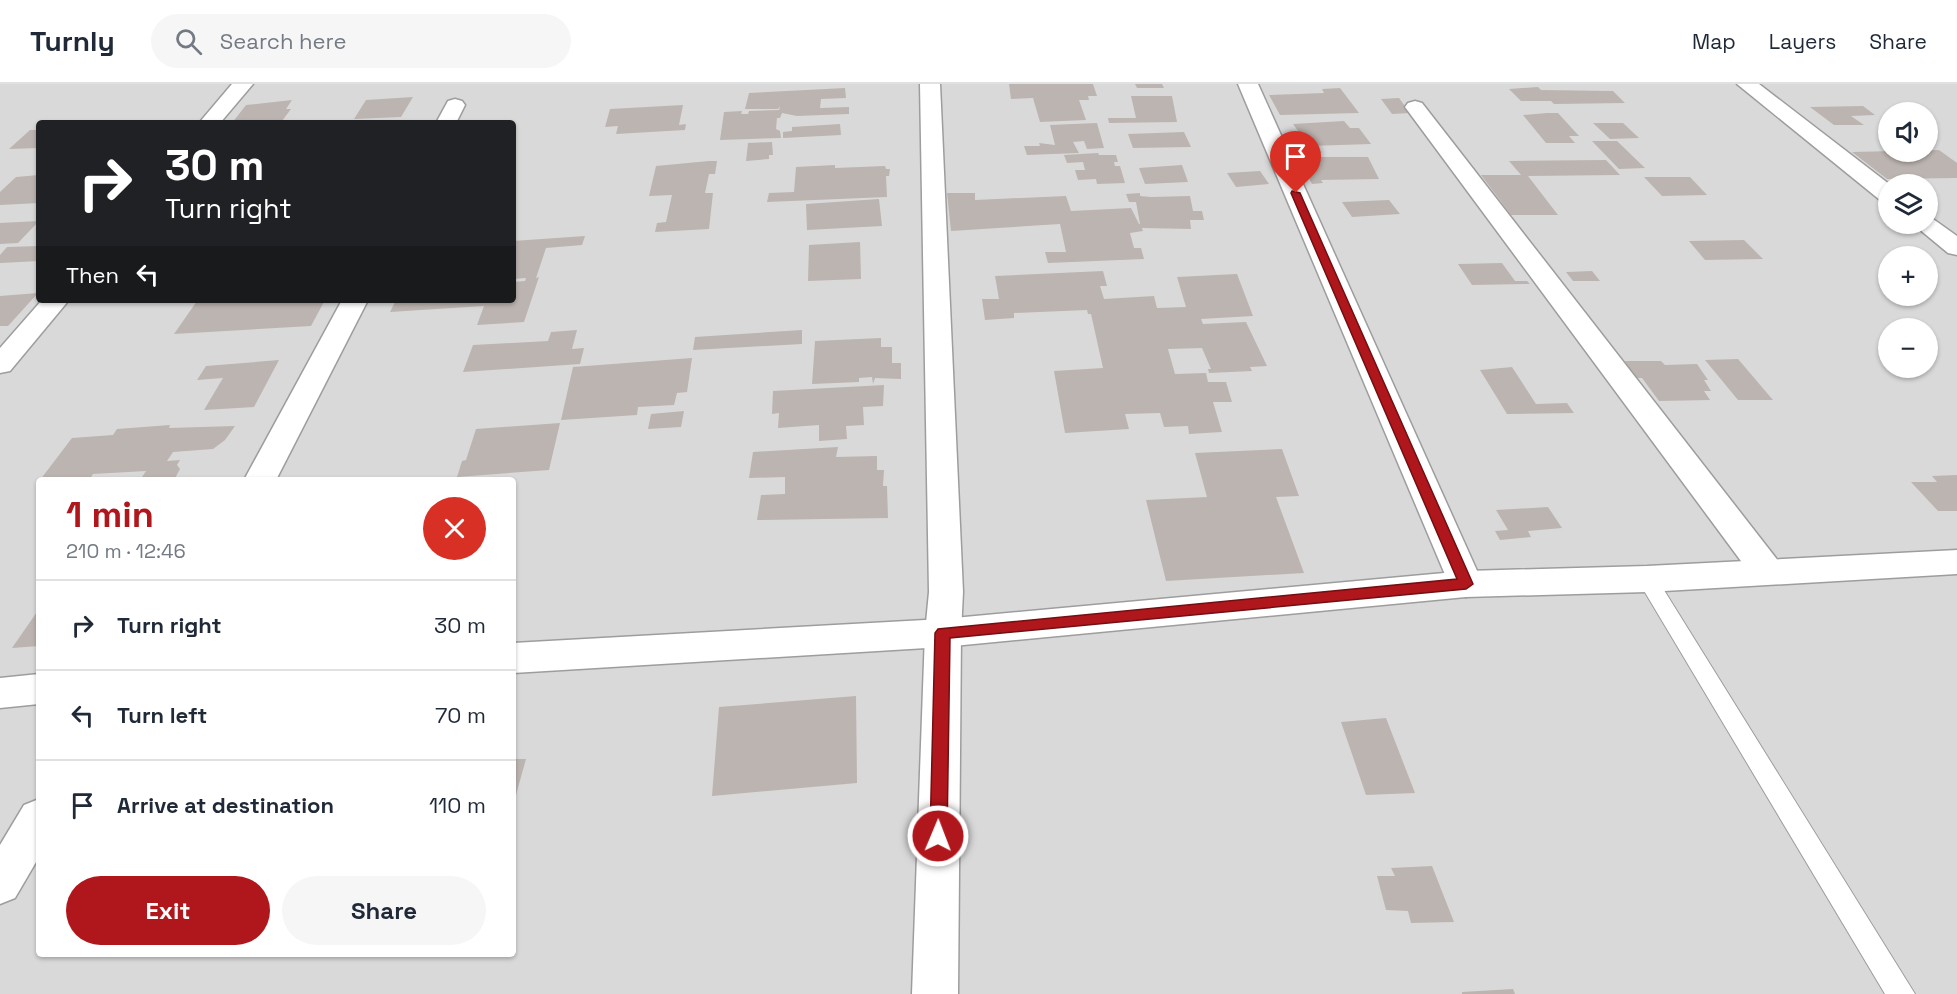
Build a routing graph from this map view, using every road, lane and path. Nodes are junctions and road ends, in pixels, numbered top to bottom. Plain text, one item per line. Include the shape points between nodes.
1 (243, 84) edge
2 (930, 84) edge
3 (1248, 84) edge
4 (1747, 84) edge
5 (1415, 107) dead end
6 (212, 120) edge
7 (1878, 187) edge
8 (1938, 234) edge
9 (1957, 248) edge
10 (53, 303) edge
11 (353, 303) edge
12 (0, 365) edge
13 (262, 477) edge
14 (1957, 562) edge
15 (1767, 572) junction
16 (1647, 579) junction
17 (1466, 584) junction
18 (943, 633) junction
19 (516, 658) edge
20 (36, 690) edge
21 (0, 693) edge
22 (36, 823) edge
23 (0, 884) edge
24 (935, 994) edge
25 (1901, 994) edge

1 - 6 street
2 - 18 street via 946,592
3 - 17 street
4 - 7 street
5 - 15 street
8 - 9 street
10 - 12 street
11 - 13 street
14 - 15 street
15 - 16 street
16 - 17 street
16 - 25 lane
17 - 18 street
18 - 19 street
18 - 24 street
20 - 21 street
22 - 23 street

